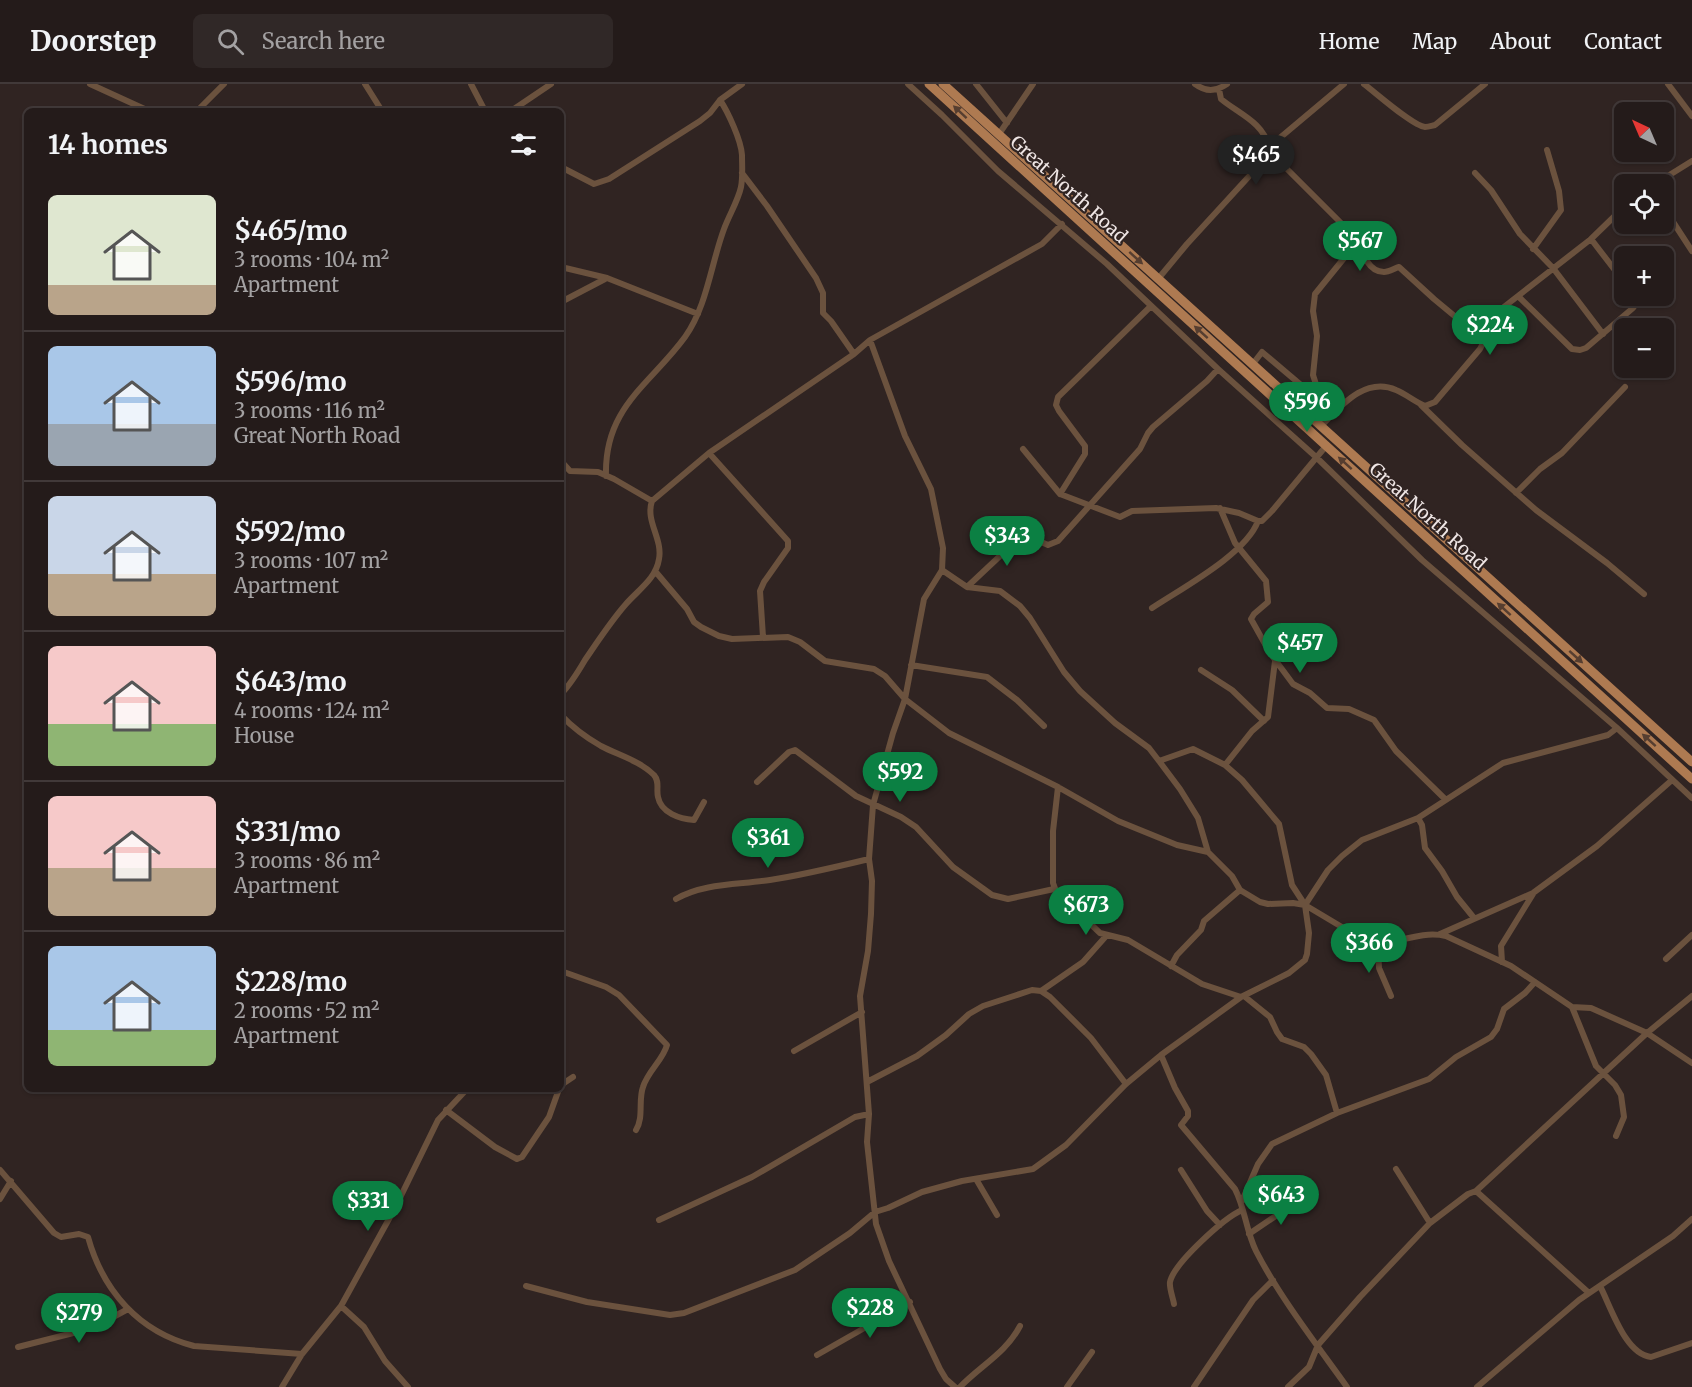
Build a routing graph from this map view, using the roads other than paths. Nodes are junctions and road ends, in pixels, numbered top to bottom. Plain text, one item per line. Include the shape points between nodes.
1 (90, 84) edge
2 (224, 84) edge
3 (365, 84) edge
4 (471, 84) edge
5 (551, 84) edge
6 (742, 84) edge
7 (908, 84) edge
8 (929, 84) edge
9 (976, 84) edge
10 (1033, 84) edge
11 (1195, 84) edge
12 (1227, 84) edge
13 (1344, 84) edge
14 (1364, 84) edge
15 (1485, 84) edge
16 (1668, 84) edge
17 (949, 86) edge
18 (1219, 89) junction
19 (720, 100) junction
20 (142, 108) edge
21 (200, 108) edge
22 (380, 108) edge
23 (483, 108) edge
24 (515, 108) edge
25 (1692, 116) edge
26 (1007, 123) junction
27 (999, 134) junction
28 (1269, 147) junction
29 (1547, 150) dead end
30 (1264, 160) junction
31 (1692, 161) edge
32 (564, 169) edge
33 (741, 172) junction
34 (1475, 173) dead end
35 (1671, 174) edge
36 (1614, 217) edge
37 (1674, 223) edge
38 (1062, 224) junction
39 (1356, 238) junction
40 (1591, 239) junction
41 (1533, 249) junction
42 (1692, 251) edge
43 (564, 268) edge
44 (1553, 268) junction
45 (1614, 269) edge
46 (607, 278) junction
47 (1158, 279) junction
48 (1519, 297) junction
49 (564, 300) edge
50 (1150, 306) junction
51 (1634, 306) edge
52 (698, 314) junction
53 (1603, 333) junction
54 (1481, 338) junction
55 (870, 340) junction
56 (854, 354) junction
57 (1252, 365) junction
58 (1218, 369) junction
59 (1625, 387) dead end
60 (1321, 400) junction
61 (1420, 404) junction
62 (1334, 413) junction
63 (1321, 426) junction
64 (1326, 446) junction
65 (1023, 449) dead end
66 (710, 453) junction
67 (1316, 457) junction
68 (564, 464) edge
69 (606, 476) junction
70 (1516, 493) junction
71 (1060, 494) junction
72 (652, 501) junction
73 (1090, 506) junction
74 (1220, 508) junction
75 (1258, 521) junction
76 (1238, 548) junction
77 (942, 570) junction
78 (655, 571) junction
79 (967, 587) junction
80 (1644, 594) dead end
81 (1152, 608) dead end
82 (763, 637) junction
83 (1275, 661) junction
84 (911, 665) junction
85 (1201, 670) dead end
86 (564, 687) edge
87 (905, 699) junction
88 (564, 718) edge
89 (1264, 721) junction
90 (1044, 726) dead end
91 (1617, 728) junction
92 (1159, 761) junction
93 (1692, 762) edge
94 (1225, 765) junction
95 (1692, 779) edge
96 (1672, 780) junction
97 (757, 782) dead end
98 (1058, 787) junction
99 (1692, 798) edge
100 (1446, 800) junction
101 (704, 802) dead end
102 (873, 805) junction
103 (1418, 818) junction
104 (1208, 852) junction
105 (869, 859) junction
106 (1054, 889) junction
107 (1240, 890) junction
108 (1533, 893) junction
109 (676, 899) dead end
110 (1305, 905) junction
111 (1474, 918) junction
112 (1439, 934) junction
113 (1107, 935) junction
114 (1692, 935) edge
115 (1378, 944) junction
116 (1666, 959) dead end
117 (1502, 962) junction
118 (1171, 966) junction
119 (564, 972) edge
120 (1535, 982) junction
121 (1041, 991) junction
122 (1391, 996) dead end
123 (1692, 996) edge
124 (1243, 997) junction
125 (1572, 1007) junction
126 (862, 1012) junction
127 (1647, 1033) junction
128 (794, 1051) dead end
129 (1161, 1055) junction
130 (1692, 1063) edge
131 (1603, 1074) junction
132 (573, 1077) dead end
133 (867, 1082) junction
134 (564, 1084) edge
135 (1126, 1084) junction
136 (464, 1092) edge
137 (558, 1092) edge
138 (446, 1110) junction
139 (1337, 1113) junction
140 (869, 1114) junction
141 (636, 1130) dead end
142 (1616, 1136) dead end
143 (1396, 1169) dead end
144 (0, 1170) edge
145 (1181, 1170) dead end
146 (976, 1179) junction
147 (11, 1181) junction
148 (1476, 1191) junction
149 (0, 1199) edge
150 (1296, 1199) dead end
151 (1242, 1201) junction
152 (1242, 1210) junction
153 (875, 1212) junction
154 (997, 1215) dead end
155 (1692, 1219) edge
156 (658, 1220) dead end
157 (1430, 1223) junction
158 (1220, 1225) junction
159 (1249, 1234) junction
160 (1273, 1280) junction
161 (526, 1286) dead end
162 (1600, 1286) junction
163 (1589, 1293) junction
164 (910, 1302) junction
165 (1174, 1304) dead end
166 (340, 1306) junction
167 (128, 1309) junction
168 (1020, 1326) dead end
169 (1692, 1343) edge
170 (1318, 1345) junction
171 (18, 1347) dead end
172 (1092, 1352) dead end
173 (302, 1354) junction
174 (817, 1355) dead end
175 (282, 1387) edge
176 (408, 1387) edge
177 (955, 1387) edge
178 (960, 1387) edge
179 (1067, 1387) edge
180 (1194, 1387) edge
181 (1288, 1387) edge
182 (1347, 1387) edge
183 (1477, 1387) edge

1 - 20 street
2 - 21 street
3 - 22 street
4 - 23 street
5 - 24 street
6 - 19 street
7 - 38 street via 998,171
64 -> 8 main road, Great North Road
9 - 26 street
10 - 26 street
11 - 18 street via 1208,91
12 - 18 street
13 - 28 street
14 - 15 street via 1426,127 1434,125
16 - 25 street
17 - 27 main road, Great North Road
18 - 28 street via 1221,99 1246,114 1266,136
19 - 32 street via 700,121 609,179 594,184
19 - 33 street via 742,151
26 - 27 street
27 -> 47 main road, Great North Road
28 - 30 street
29 - 41 street via 1562,210
30 - 39 street via 1273,158 1283,165
30 - 47 street
31 - 35 street
33 - 52 street via 741,187
33 - 56 street via 816,279 823,294 823,313
34 - 41 street
36 - 40 street
37 - 42 street
38 - 50 street
38 - 55 street via 1042,244
39 - 54 street via 1367,261 1377,270 1385,272 1399,267
39 - 60 street via 1346,257 1315,294 1317,336 1313,375
40 - 44 street
40 - 45 street
41 - 44 street
43 - 46 street
44 - 48 street
44 - 53 street
46 - 49 street
46 - 52 street
47 - 57 main road, Great North Road
48 - 53 street via 1572,350 1586,348
48 - 54 street via 1491,318
50 - 58 street
50 - 71 street via 1058,397 1059,411 1085,446 1085,454
51 - 53 street
52 - 69 street via 684,338 625,406 605,457
54 - 61 street via 1480,349 1435,402
55 - 56 street
55 - 77 street via 905,436 931,489 943,548
56 - 66 street
57 - 60 street via 1262,352
57 - 63 main road, Great North Road
58 - 67 street
58 - 73 street via 1153,427 1140,450
59 - 70 street via 1562,453
60 - 62 street
61 - 62 street via 1398,390 1375,387 1350,397
61 - 70 street
62 - 63 street
63 -> 93 main road, Great North Road
64 - 67 street
95 -> 64 main road, Great North Road
65 - 71 street
66 - 72 street
66 - 82 street via 788,541 788,548 760,591
67 - 75 street via 1272,511
67 - 91 street via 1422,560
68 - 69 street via 570,471
69 - 72 street
70 - 80 street
71 - 73 street
72 - 78 street via 650,518 659,559
73 - 74 street via 1120,517 1132,511
73 - 79 street via 1059,541 1048,545 1039,541 1027,545 1013,542
74 - 75 street
74 - 76 street
75 - 76 street
76 - 81 street
76 - 83 street via 1262,574 1268,587 1268,602 1251,619
77 - 79 street
77 - 84 street via 924,599
78 - 82 street via 701,627 732,639
78 - 86 street
79 - 92 street via 1000,591 1020,606 1080,691 1149,748
82 - 87 street via 788,637 825,661 874,669
83 - 89 street via 1269,713
83 - 100 street via 1293,684 1323,706 1355,711 1377,722 1396,751
84 - 87 street
84 - 90 street via 987,677
85 - 89 street via 1232,690
87 - 98 street via 948,733
87 - 102 street
88 - 101 street via 591,740 654,776 658,800 672,814 694,820
89 - 94 street
91 - 96 street
91 - 100 street via 1608,735 1503,763
92 - 94 street via 1191,748
92 - 104 street via 1198,818
94 - 110 street via 1279,824 1292,885
96 - 99 street
96 - 108 street via 1597,846
97 - 102 street via 795,750
98 - 104 street via 1125,824 1177,845
98 - 106 street via 1053,831
100 - 103 street
102 - 105 street
102 - 106 street via 916,827 960,872 999,899
103 - 110 street via 1352,847 1328,870
103 - 111 street via 1425,848
104 - 107 street
105 - 109 street via 771,880 688,892
105 - 126 street via 871,914 860,996
106 - 113 street
107 - 110 street via 1268,904
107 - 118 street via 1204,921
108 - 111 street
108 - 117 street via 1501,946
110 - 115 street via 1367,943
110 - 124 street via 1309,933 1305,960
111 - 112 street
112 - 115 street
112 - 117 street
113 - 118 street via 1132,942
113 - 121 street via 1083,962
114 - 116 street
115 - 122 street via 1379,968
117 - 120 street
118 - 124 street via 1202,984
119 - 141 street via 619,995 667,1044 645,1082
120 - 125 street
120 - 139 street via 1504,1009 1491,1038 1456,1057 1429,1079
121 - 133 street via 1026,991 969,1014 917,1056
121 - 135 street via 1091,1038
123 - 127 street
124 - 129 street
124 - 139 street via 1270,1017 1282,1039 1304,1047 1311,1054 1326,1075
125 - 127 street via 1591,1008
125 - 131 street via 1593,1061
126 - 128 street
126 - 133 street
127 - 130 street
127 - 131 street
129 - 135 street
129 - 151 street via 1188,1111 1181,1125
131 - 142 street via 1622,1095 1624,1117
131 - 148 street
132 - 134 street
133 - 140 street
135 - 146 street via 1066,1145 1033,1168
136 - 138 street
137 - 138 street via 549,1117 517,1159
138 - 166 street
139 - 151 street via 1272,1144 1258,1164
140 - 153 street via 867,1142
140 - 156 street via 855,1117 752,1177
143 - 157 street
144 - 147 street
145 - 158 street
146 - 153 street via 922,1192
146 - 154 street
147 - 149 street
147 - 167 street via 54,1233 61,1237 87,1237 93,1257
148 - 157 street
148 - 163 street
150 - 159 street
151 - 152 street
152 - 158 street
152 - 159 street
153 - 161 street via 795,1270 684,1313 670,1315 587,1302
153 - 164 street via 890,1261
155 - 162 street
157 - 170 street
158 - 165 street via 1173,1272 1169,1285
159 - 160 street
160 - 170 street
160 - 180 street via 1253,1300
162 - 163 street
162 - 169 street via 1627,1341 1637,1352 1651,1357
163 - 183 street
164 - 174 street
164 - 177 street via 940,1369
166 - 173 street
166 - 176 street via 364,1327 385,1361
167 - 171 street via 81,1331
167 - 173 street via 147,1326 177,1342
168 - 178 street via 994,1359
170 - 181 street via 1309,1366
170 - 182 street
172 - 179 street
173 - 175 street

